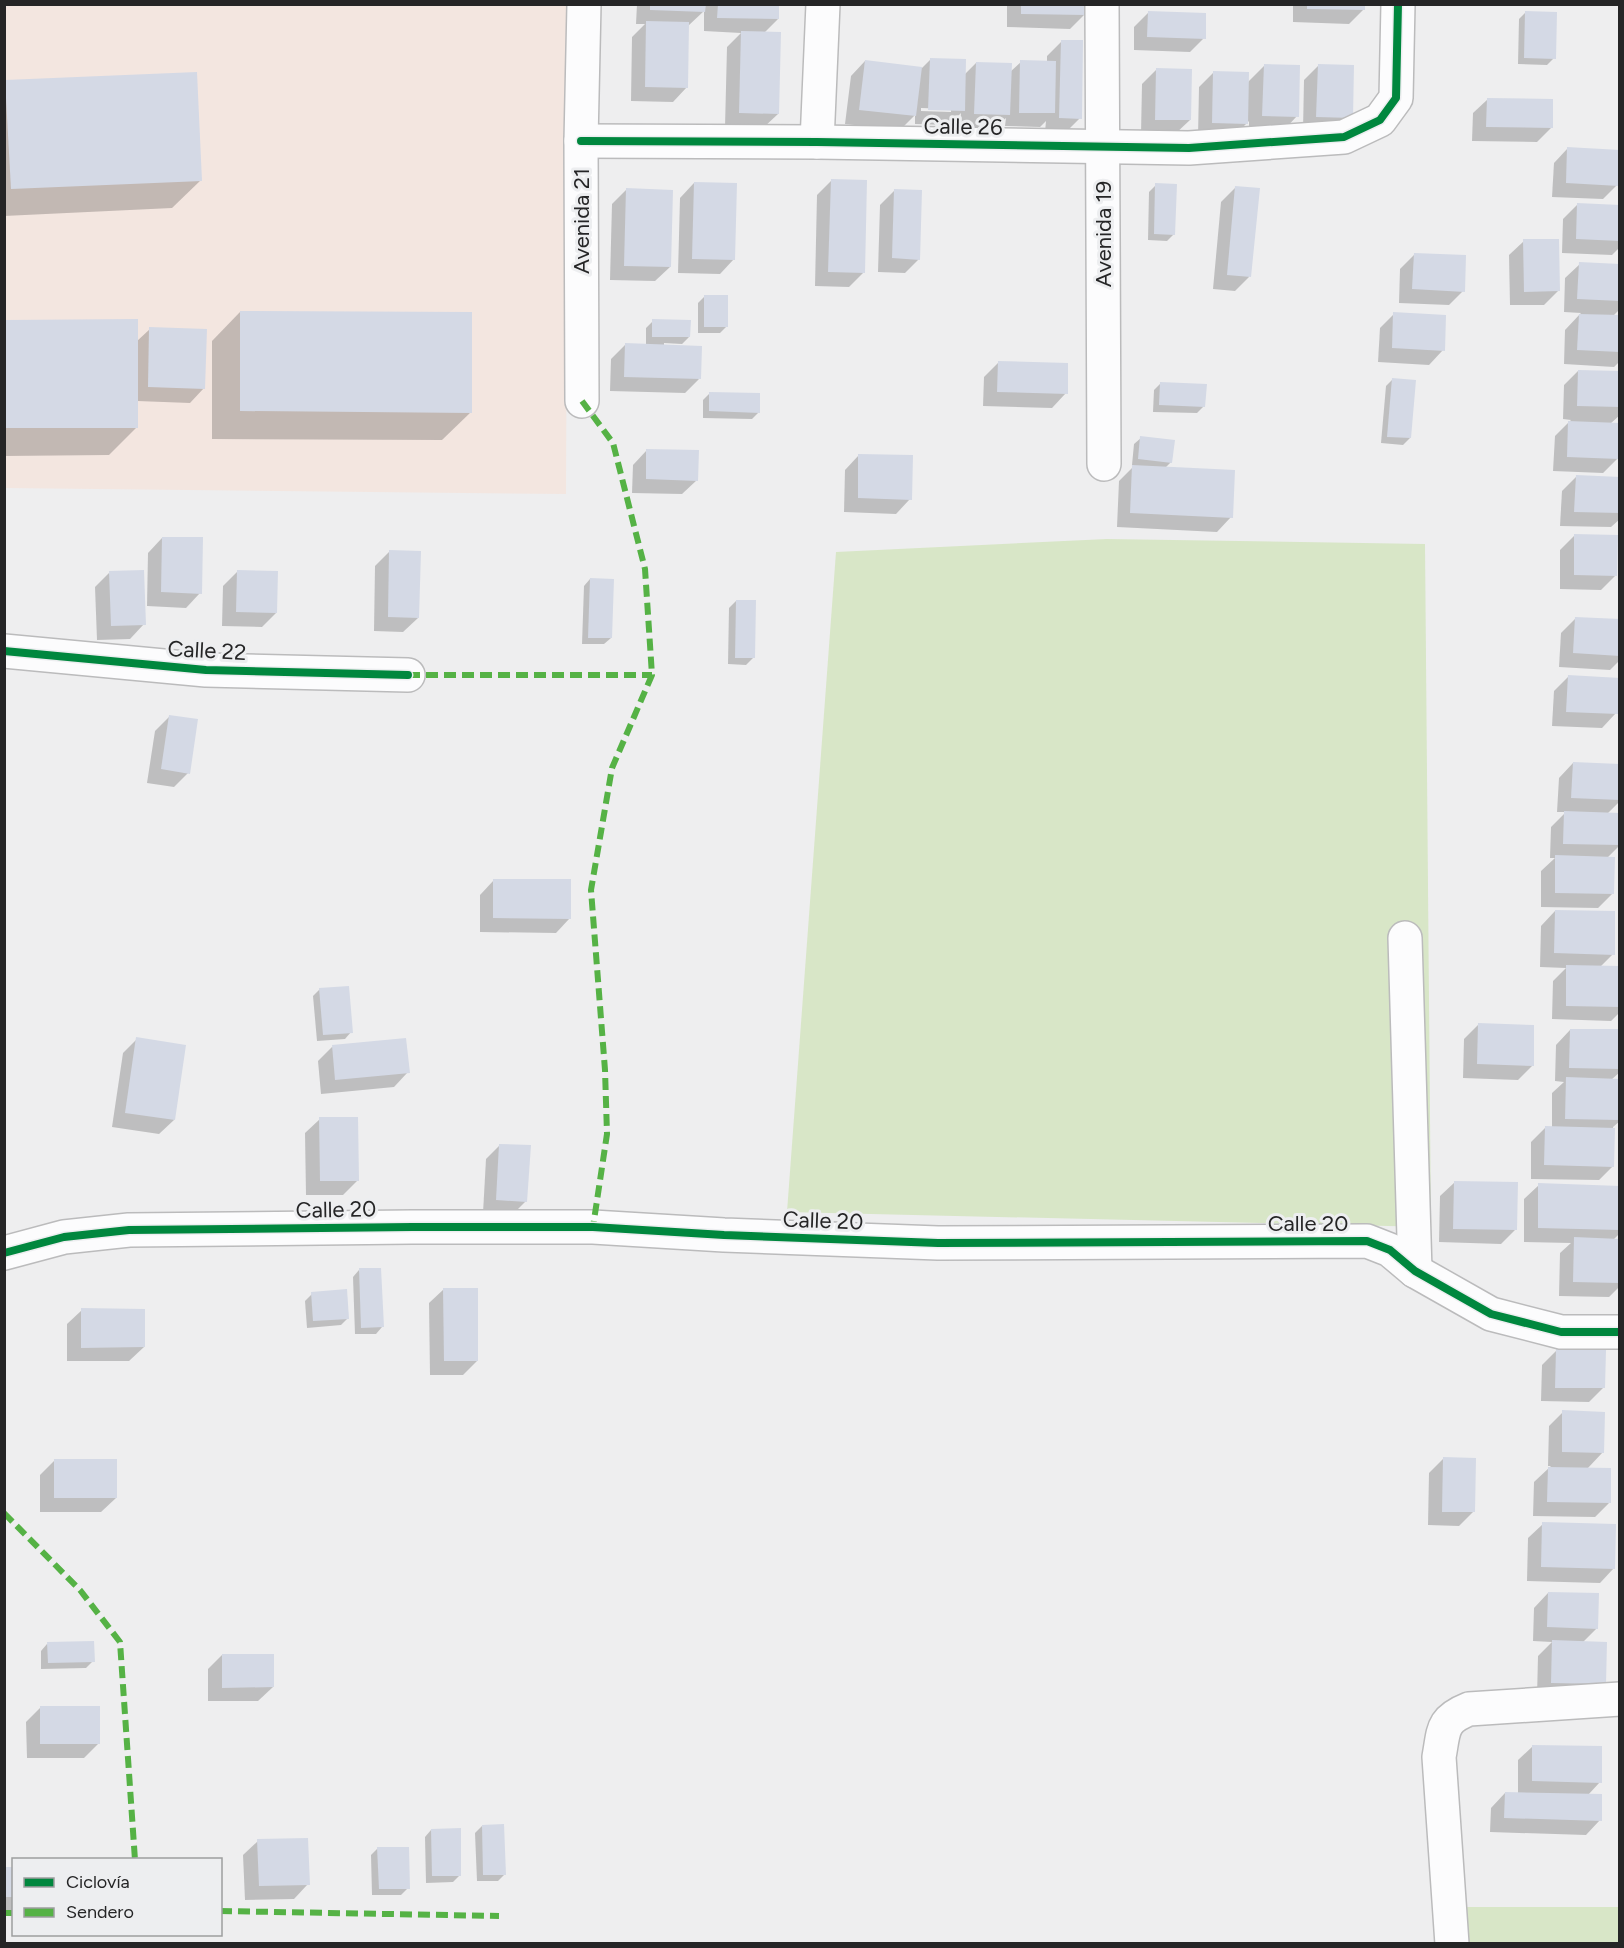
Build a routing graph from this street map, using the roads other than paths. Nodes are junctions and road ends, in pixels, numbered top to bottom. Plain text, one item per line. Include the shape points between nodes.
1 (584, 4) edge
2 (824, 4) edge
3 (1102, 4) edge
4 (1398, 4) edge
5 (581, 141) junction
6 (817, 142) junction
7 (1103, 146) junction
8 (582, 401) dead end
9 (1104, 464) dead end
10 (4, 651) edge
11 (408, 675) dead end
12 (1405, 938) dead end
13 (4, 1253) edge
14 (1415, 1270) junction
15 (1620, 1332) edge
16 (1620, 1699) edge
17 (1452, 1944) edge

1 - 5 street, Avenida 21
2 - 6 street
3 - 7 street, Avenida 19
4 - 7 street, Calle 26 via 1396,98 1380,120 1344,137 1189,148
5 - 6 street, Calle 26
5 - 8 street, Avenida 21
6 - 7 street, Calle 26
7 - 9 street, Avenida 19
10 - 11 street, Calle 22 via 206,670
12 - 14 street
13 - 14 street, Calle 20 via 64,1237 129,1230 582,1227 938,1243 1367,1241 1390,1250
14 - 15 street, Calle 20 via 1491,1314 1560,1332
16 - 17 street via 1469,1709 1455,1714 1444,1727 1439,1757

